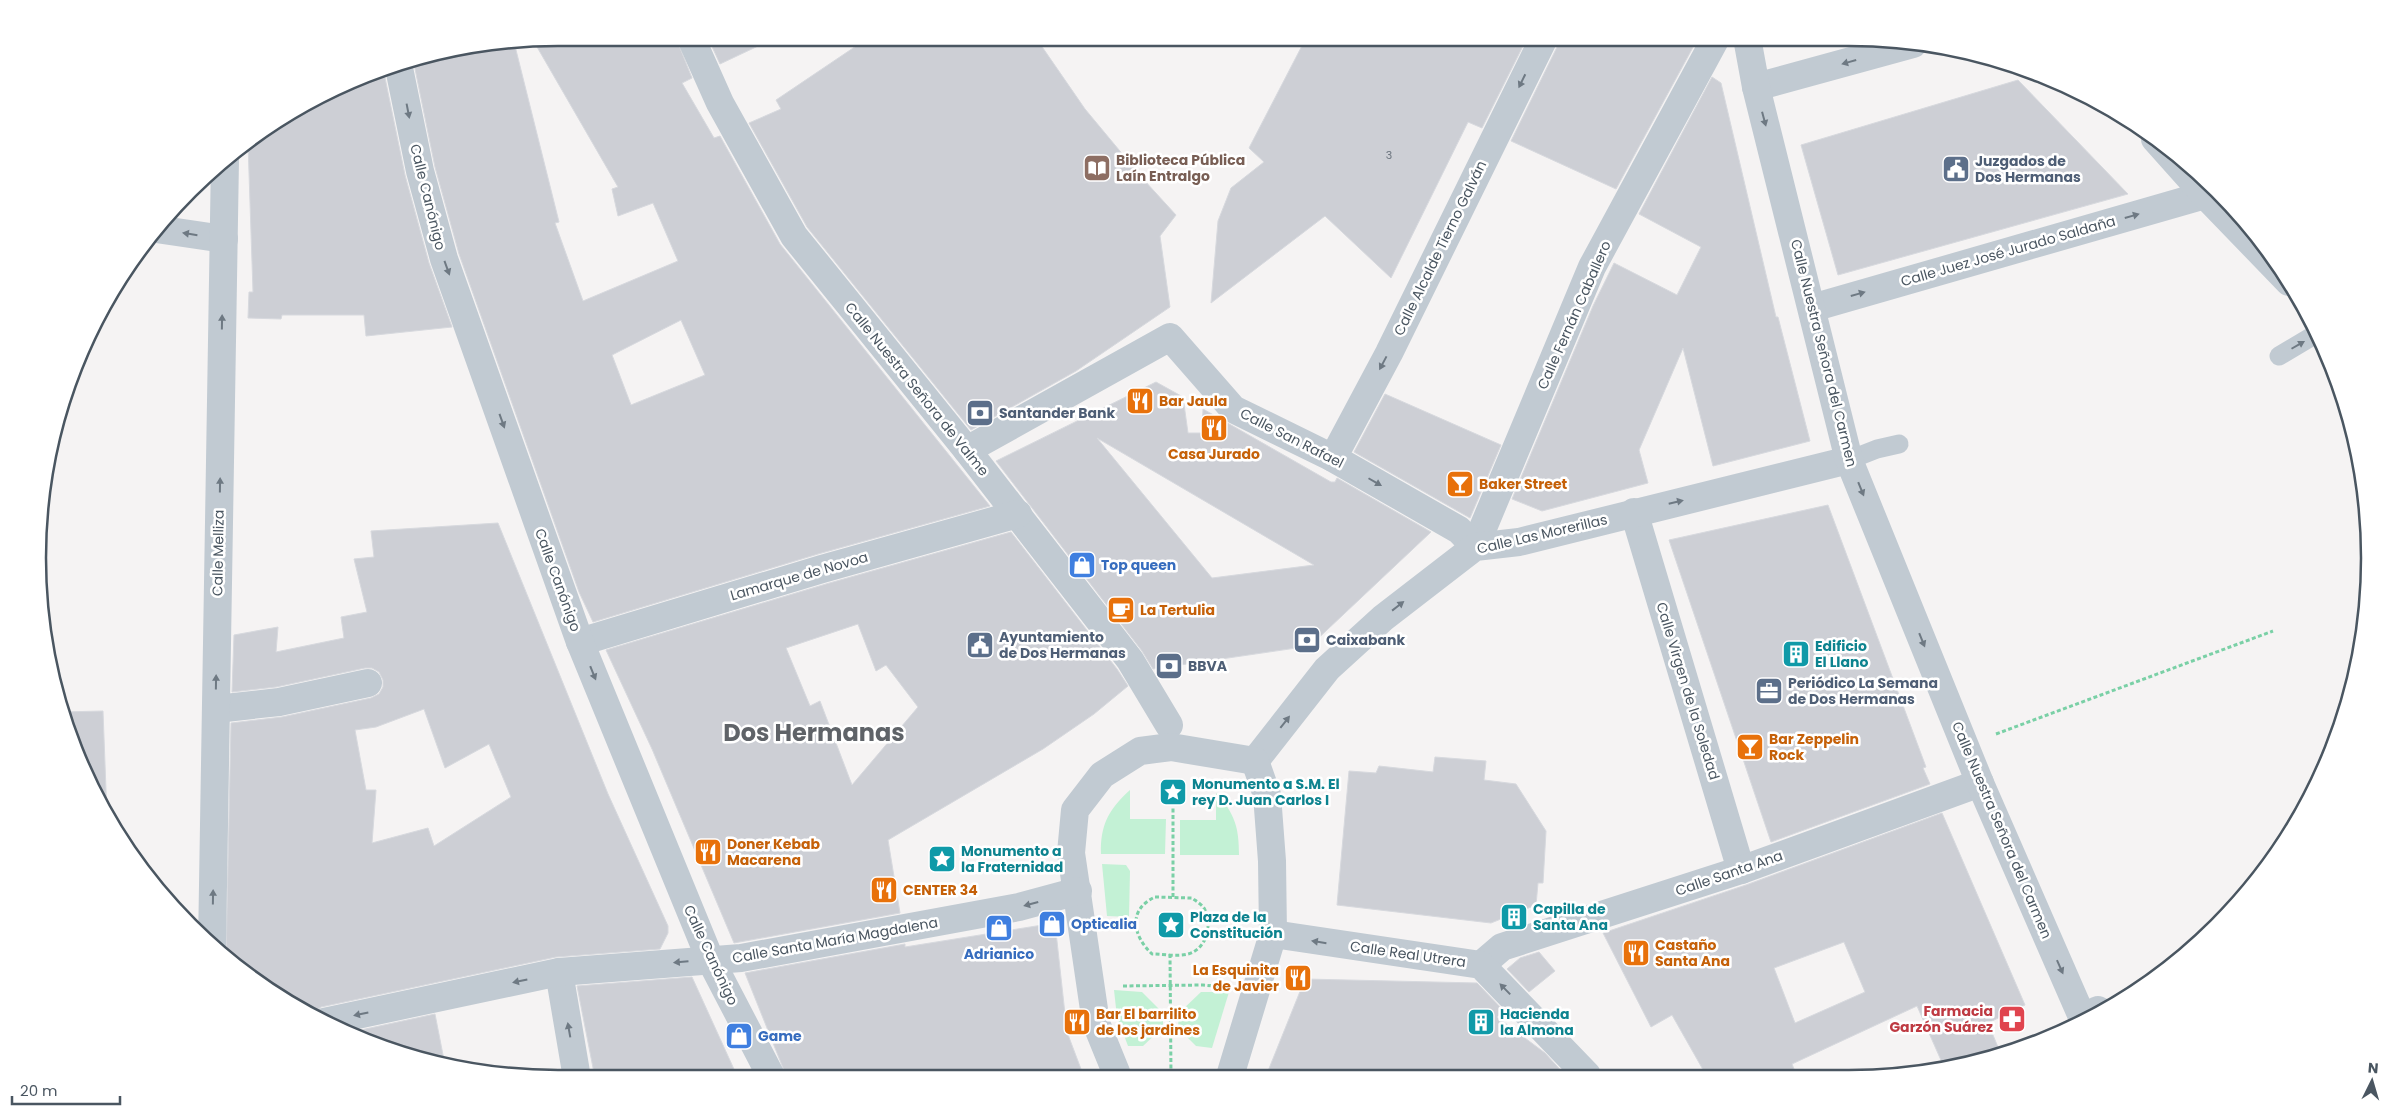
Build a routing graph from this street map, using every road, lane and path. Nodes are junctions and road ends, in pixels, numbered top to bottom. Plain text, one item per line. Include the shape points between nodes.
1 (695, 46) edge
2 (1540, 46) edge
3 (1712, 46) edge
4 (1748, 46) edge
5 (1896, 49) edge
6 (400, 71) edge
7 (1756, 87) junction
8 (225, 170) edge
9 (2183, 171) edge
10 (2205, 195) junction
11 (165, 230) edge
12 (224, 239) junction
13 (2257, 249) edge
14 (1812, 308) junction
15 (2310, 337) edge
16 (2279, 356) dead end
17 (1899, 444) dead end
18 (967, 450) junction
19 (1332, 458) junction
20 (1850, 460) junction
21 (1634, 512) junction
22 (1018, 514) junction
23 (1475, 547) junction
24 (2273, 631) dead end
25 (580, 642) junction
26 (368, 683) dead end
27 (216, 709) junction
28 (1169, 725) dead end
29 (1965, 746) junction
30 (1255, 761) junction
31 (1980, 783) junction
32 (1174, 807) dead end
33 (1741, 870) junction
34 (1078, 891) junction
35 (1173, 897) junction
36 (1273, 934) junction
37 (212, 935) edge
38 (1170, 954) junction
39 (710, 960) junction
40 (1481, 965) junction
41 (559, 972) junction
42 (1170, 985) junction
43 (1119, 986) dead end
44 (1231, 988) dead end
45 (2086, 1011) edge
46 (337, 1019) edge
47 (576, 1070) edge
48 (768, 1070) edge
49 (1115, 1070) edge
50 (1171, 1070) edge
51 (1232, 1070) edge
52 (1582, 1070) edge

1 - 18 street, Calle Nuestra Señora de Valme via 720,103 794,236
2 -> 19 street, Calle Alcalde Tierno Galván via 1389,352
3 - 23 street, Calle Fernán Caballero via 1592,268
4 - 7 street, Calle Nuestra Señora del Carmen
5 -> 7 street
6 -> 25 street, Calle Canónigo via 420,171 444,259
7 -> 14 street, Calle Nuestra Señora del Carmen
8 - 12 street, Calle Melliza
9 - 10 street
10 - 13 street
14 -> 10 street, Calle Juez José Jurado Saldaña
12 -> 11 street
27 -> 12 street, Calle Melliza
14 - 20 street, Calle Nuestra Señora del Carmen
16 -> 15 lane
17 - 20 lane
18 - 19 street, Calle San Rafael via 1170,337 1233,409
18 - 22 street, Calle Nuestra Señora de Valme
19 -> 23 street, Calle San Rafael via 1459,530
21 -> 20 street, Calle Las Morerillas
20 -> 29 street, Calle Nuestra Señora del Carmen
21 - 23 street, Calle Las Morerillas via 1519,542
21 - 33 street, Calle Virgen de la Soledad
22 - 25 street, Lamarque de Novoa via 822,568
22 - 28 street, Calle Nuestra Señora de Valme via 1130,660
30 -> 23 street, Calle Las Morerillas via 1327,670 1383,618
24 - 29 path
25 -> 39 street, Calle Canónigo
26 - 27 street via 279,702
37 -> 27 street, Calle Melliza
29 - 31 street, Calle Nuestra Señora del Carmen
30 - 34 street via 1171,747 1140,751 1102,775 1075,810 1072,853
30 - 36 street via 1267,795
31 - 33 street, Calle Santa Ana
31 -> 45 street, Calle Nuestra Señora del Carmen
32 - 35 path
33 - 40 street, Calle Santa Ana via 1502,947
34 -> 39 street, Calle Santa María Magdalena via 1019,907 741,958
34 - 49 street via 1096,1022
35 - 38 path via 1192,898 1203,908 1209,922 1207,936 1199,947 1188,954
35 - 38 path via 1154,897 1144,902 1137,913 1135,927 1141,944 1152,954
40 -> 36 street, Calle Real Utrera
36 - 51 street
38 - 42 path
39 -> 41 street, Calle Santa María Magdalena
39 - 48 street, Calle Canónigo
52 -> 40 street, Calle Real Utrera
41 -> 46 street, Calle Santa María Magdalena
47 -> 41 street
42 - 43 path
42 - 44 path
42 - 50 path

